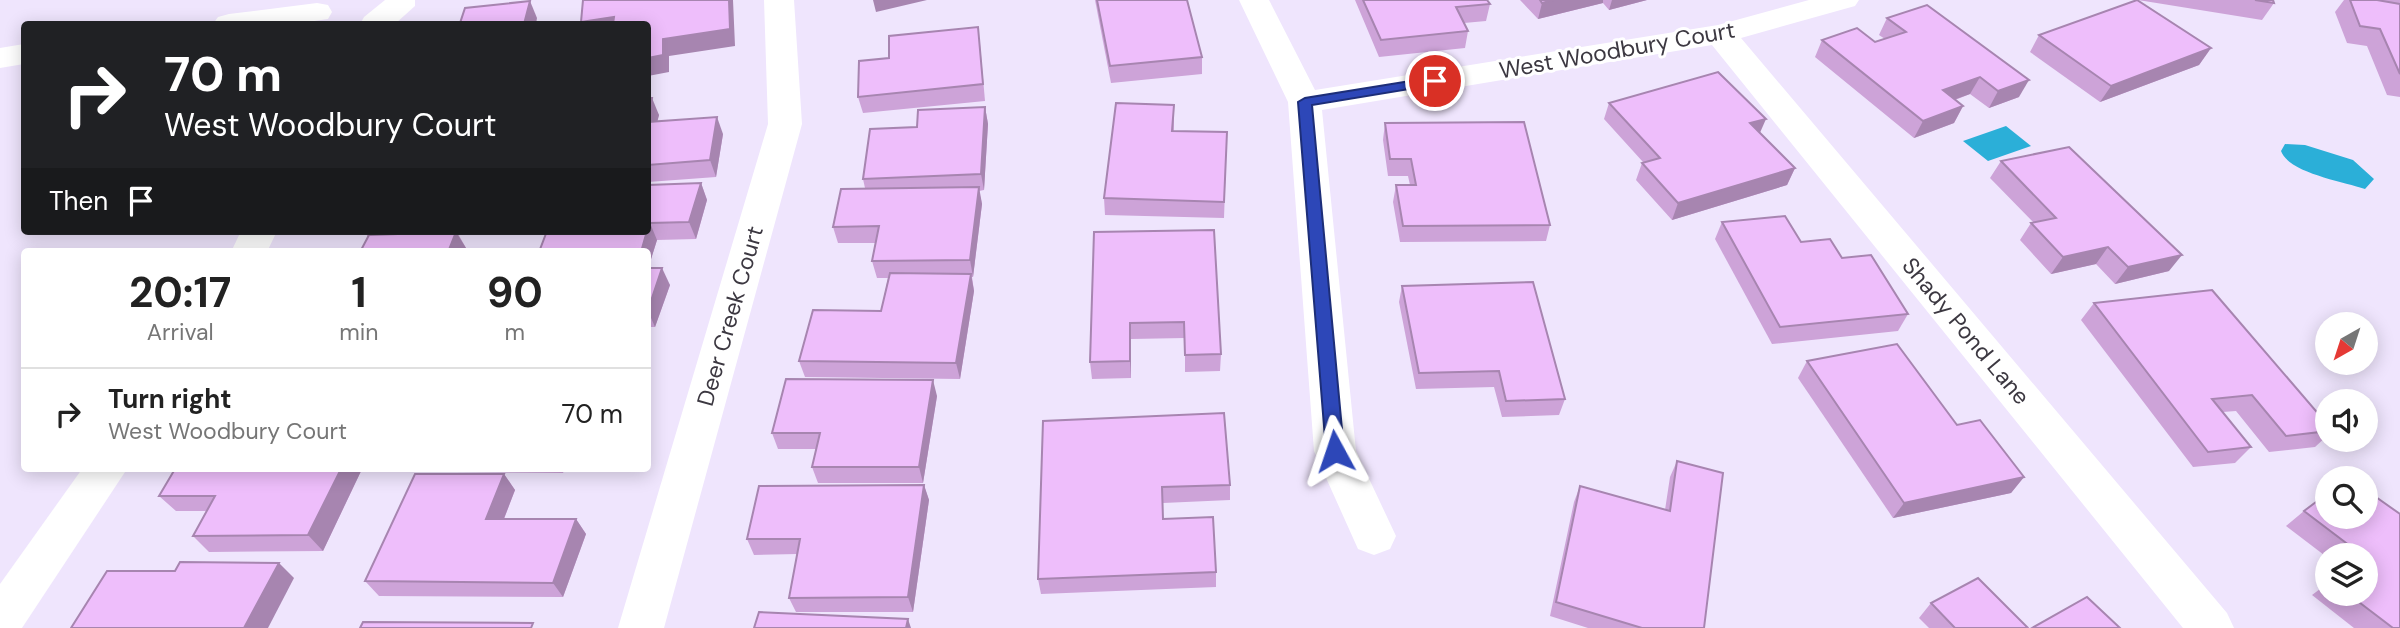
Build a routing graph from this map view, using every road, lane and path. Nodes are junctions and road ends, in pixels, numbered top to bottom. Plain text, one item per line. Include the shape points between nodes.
1 (400, 0) edge
2 (779, 0) edge
3 (1254, 0) edge
4 (1844, 0) edge
5 (321, 12) edge
6 (252, 21) edge
7 (379, 21) edge
8 (1720, 34) junction
9 (21, 54) edge
10 (0, 58) edge
11 (1305, 102) junction
12 (104, 472) edge
13 (1374, 536) dead end
14 (0, 622) edge
15 (641, 628) edge
16 (2211, 628) edge

1 - 7 street via 395,12
2 - 15 street, Deer Creek Court via 785,124
3 - 11 street
4 - 8 street, West Woodbury Court
5 - 6 street
8 - 11 street, West Woodbury Court
8 - 16 street, Shady Pond Lane
9 - 10 street
11 - 13 street via 1335,451
12 - 14 street

